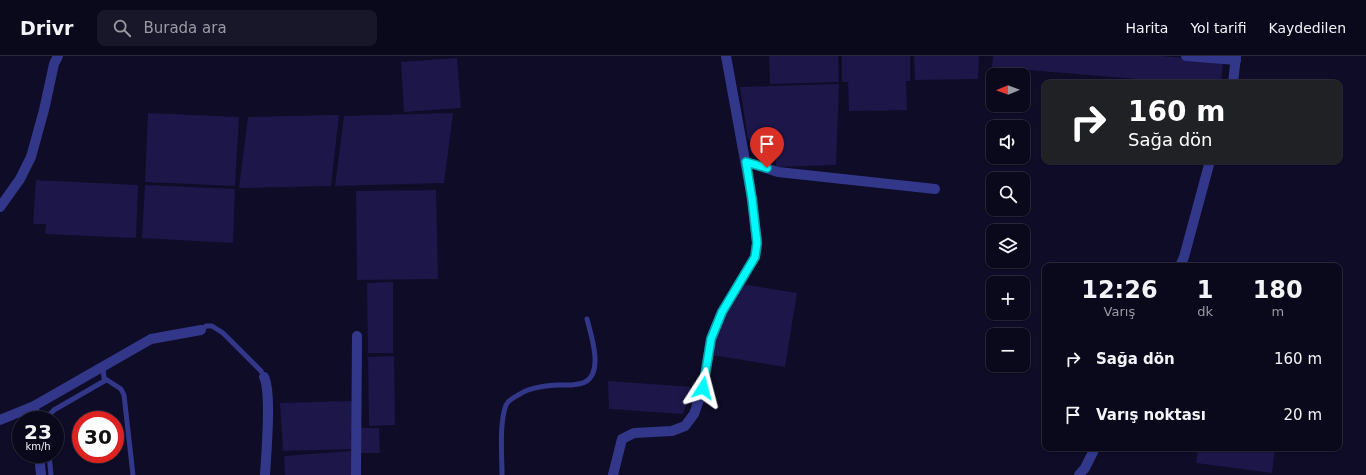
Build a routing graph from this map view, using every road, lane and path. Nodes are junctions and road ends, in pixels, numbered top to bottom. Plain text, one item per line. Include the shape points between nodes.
1 (58, 56) edge
2 (726, 56) edge
3 (1186, 56) edge
4 (1236, 58) edge
5 (1233, 80) edge
6 (746, 162) junction
7 (1209, 164) edge
8 (935, 189) dead end
9 (0, 207) edge
10 (1181, 263) edge
11 (587, 319) dead end
12 (201, 330) joint
13 (357, 336) dead end
14 (103, 366) junction
15 (264, 377) joint
16 (106, 380) junction
17 (34, 406) junction
18 (34, 411) edge
19 (53, 411) edge
20 (0, 420) edge
21 (1094, 451) edge
22 (40, 463) edge
23 (50, 463) edge
24 (41, 475) edge
25 (51, 475) edge
26 (133, 475) edge
27 (265, 475) edge
28 (356, 475) edge
29 (502, 475) edge
30 (613, 475) edge
31 (1079, 475) edge

1 - 9 street via 31,157 20,179
2 - 6 street
3 - 4 street
4 - 5 street
6 - 8 street via 778,172
6 - 30 street via 757,243 755,257 722,312 711,339 703,388 694,414 684,426 672,432 634,433 622,438
7 - 10 street
11 - 29 lane via 594,345 595,361 590,380 577,385 545,386 523,392 511,399 504,416
12 - 14 street via 151,339
12 - 15 lane via 206,326 212,326 224,333
13 - 28 street
14 - 16 lane
14 - 17 street
15 - 27 street via 268,405
16 - 19 lane
16 - 26 lane via 121,389 124,395
17 - 18 street
17 - 20 street
21 - 31 street
22 - 24 street
23 - 25 lane

